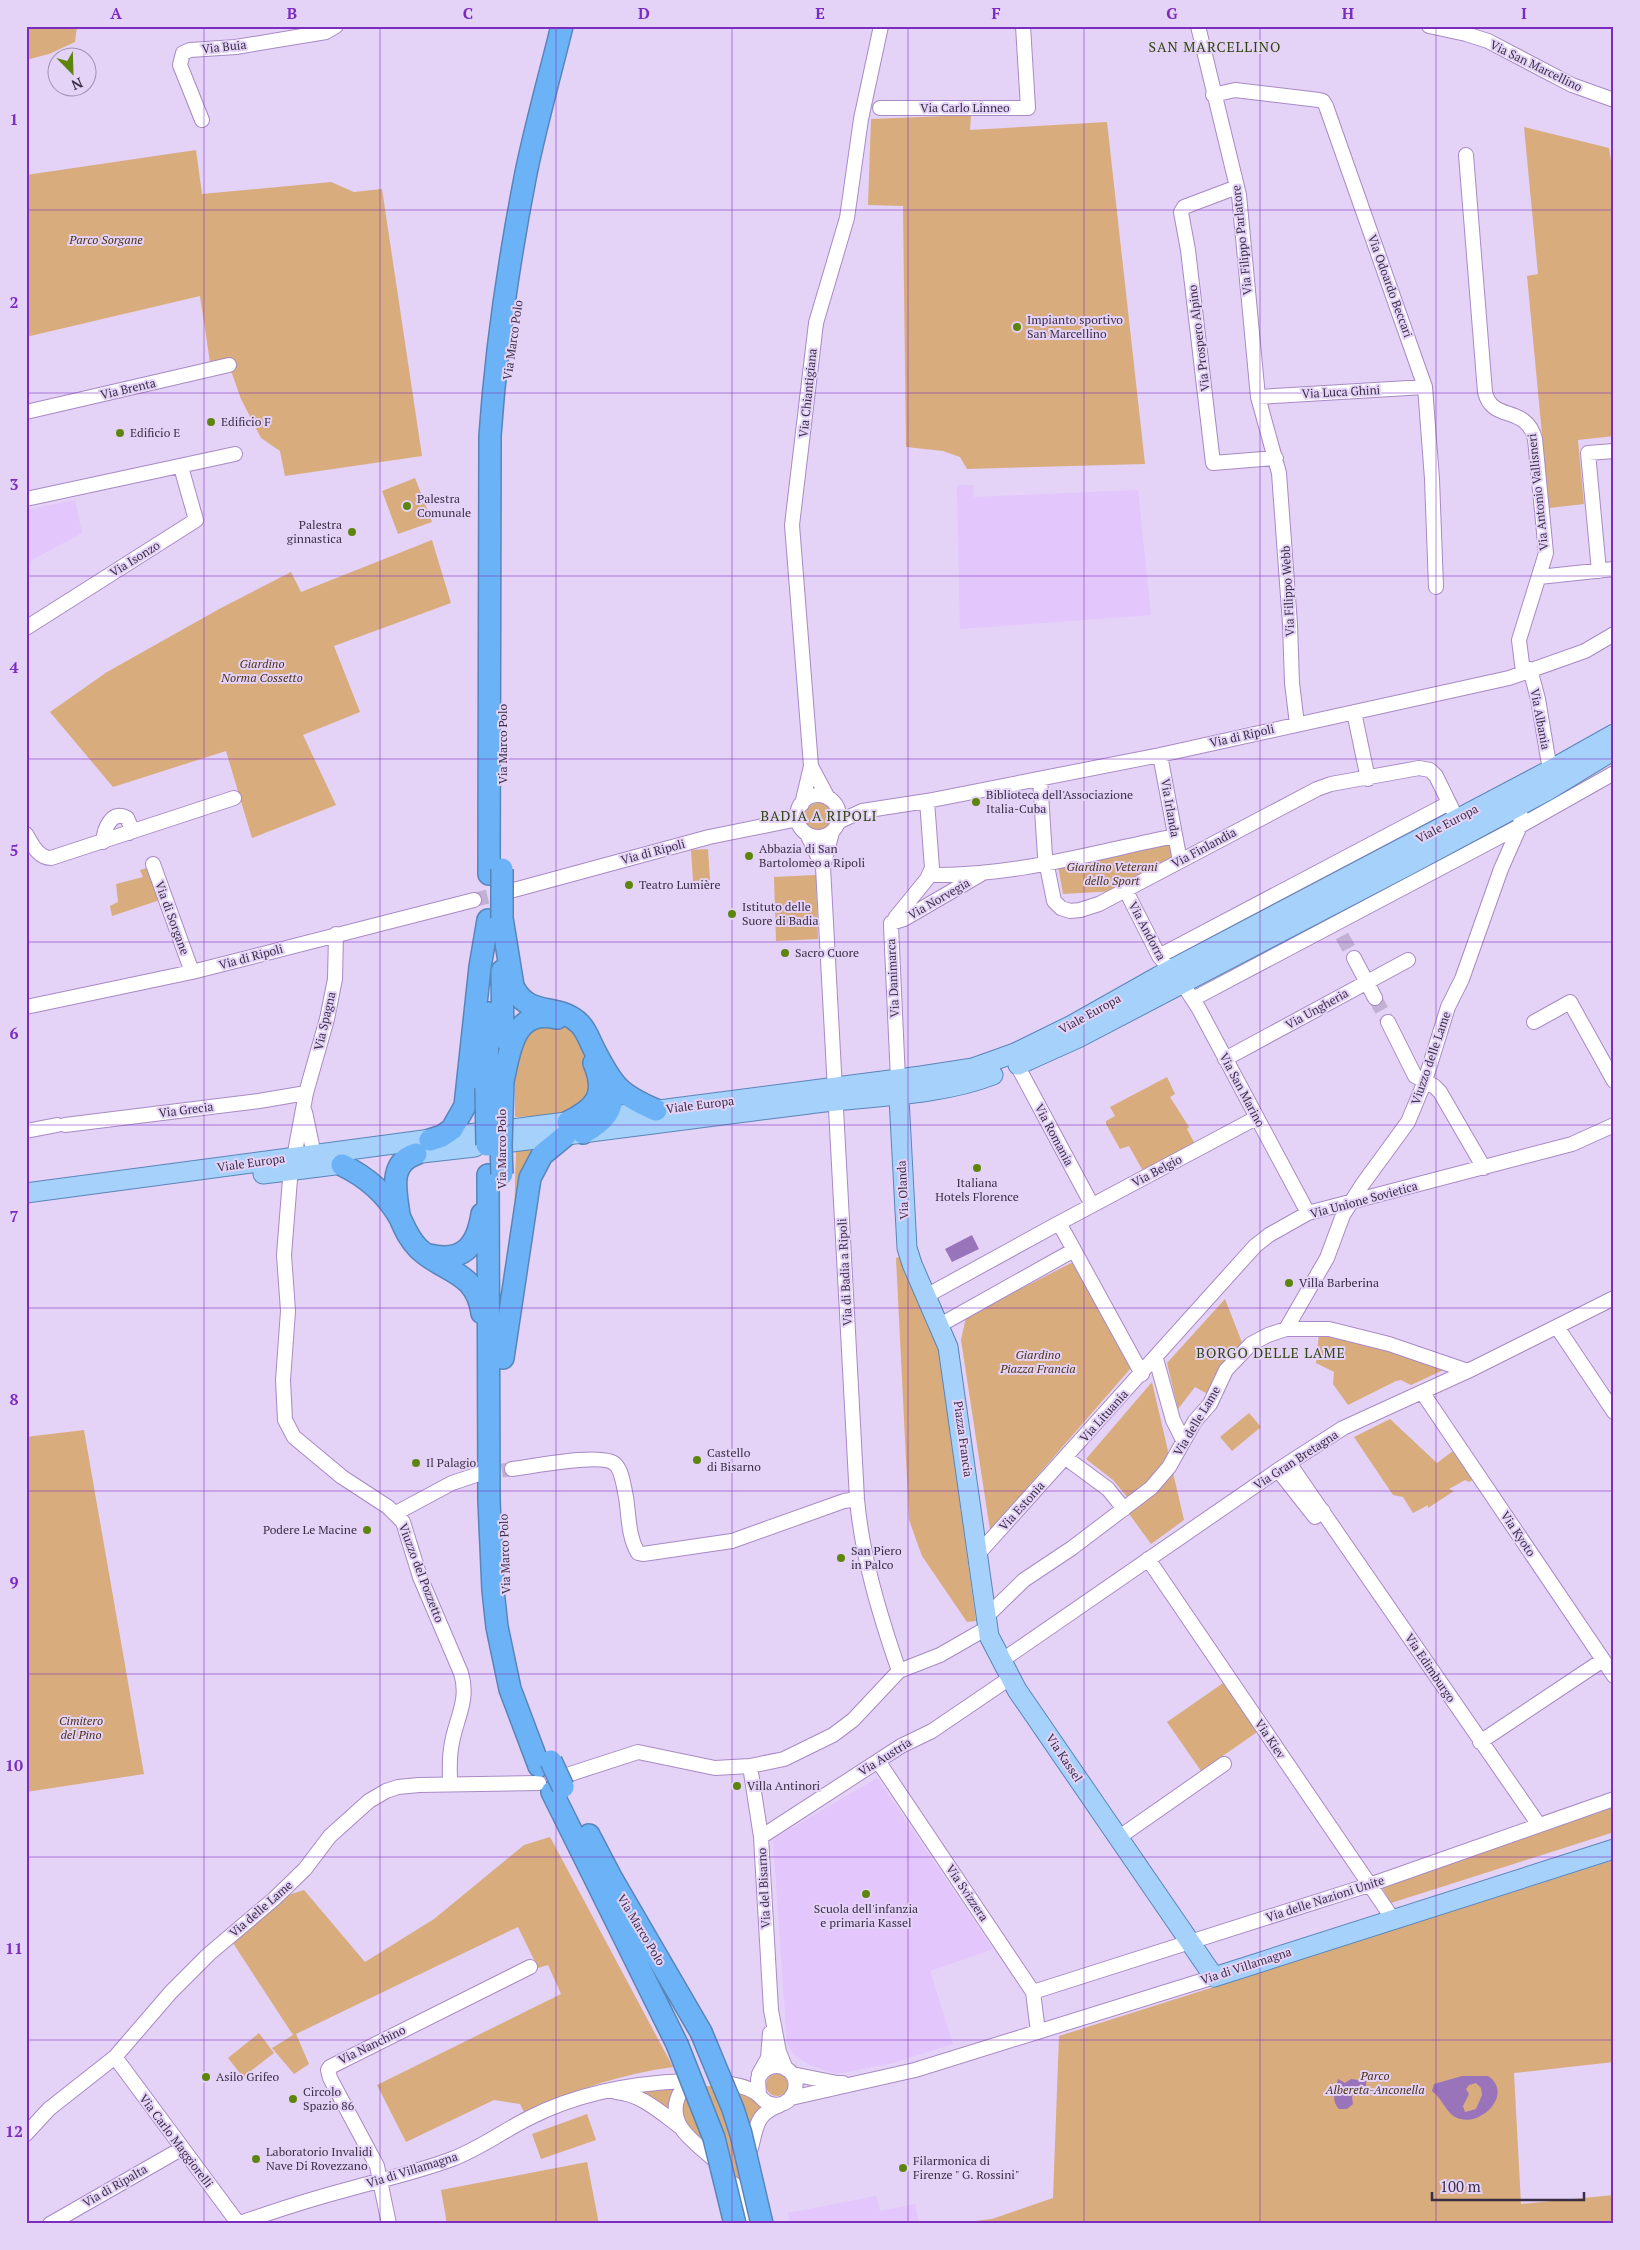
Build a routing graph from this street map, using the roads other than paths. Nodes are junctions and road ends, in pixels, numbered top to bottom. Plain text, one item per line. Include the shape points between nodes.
1 (336, 26) edge
2 (562, 26) edge
3 (576, 26) edge
4 (881, 26) edge
5 (1023, 26) edge
6 (1198, 26) edge
7 (1429, 26) edge
8 (1213, 95) junction
9 (1614, 100) edge
10 (880, 108) dead end
11 (202, 120) dead end
12 (1466, 155) dead end
13 (1237, 187) junction
14 (229, 365) dead end
15 (1425, 387) junction
16 (1258, 397) junction
17 (26, 412) edge
18 (1614, 451) edge
19 (235, 454) dead end
20 (1276, 458) junction
21 (181, 466) junction
22 (26, 499) edge
23 (1614, 569) edge
24 (1599, 571) junction
25 (1539, 577) junction
26 (1436, 587) dead end
27 (26, 628) edge
28 (1614, 634) edge
29 (1526, 671) junction
30 (1354, 712) junction
31 (1297, 724) junction
32 (1614, 734) edge
33 (1614, 750) edge
34 (1160, 755) junction
35 (811, 766) junction
36 (1550, 770) junction
37 (1614, 772) edge
38 (1040, 779) junction
39 (1368, 779) junction
40 (234, 798) dead end
41 (831, 800) junction
42 (927, 801) junction
43 (802, 804) junction
44 (862, 811) junction
45 (1453, 811) junction
46 (1518, 816) junction
47 (798, 819) junction
48 (835, 827) junction
49 (129, 832) junction
50 (26, 834) edge
51 (807, 834) junction
52 (1175, 836) junction
53 (103, 838) junction
54 (1180, 861) junction
55 (1046, 862) junction
56 (153, 864) dead end
57 (823, 867) junction
58 (495, 872) junction
59 (985, 872) junction
60 (929, 875) junction
61 (510, 890) tunnel mouth
62 (1126, 891) junction
63 (474, 900) tunnel mouth
64 (495, 919) junction
65 (892, 923) junction
66 (1335, 923) junction
67 (336, 934) junction
68 (1342, 936) tunnel mouth
69 (1354, 958) tunnel mouth
70 (1408, 960) dead end
71 (1170, 970) junction
72 (192, 972) junction
73 (1366, 982) junction
74 (1375, 998) tunnel mouth
75 (1193, 999) junction
76 (26, 1007) edge
77 (1388, 1022) tunnel mouth
78 (1534, 1022) dead end
79 (1225, 1059) junction
80 (1017, 1065) junction
81 (1614, 1081) edge
82 (1425, 1082) junction
83 (612, 1084) junction
84 (494, 1085) junction
85 (898, 1087) junction
86 (835, 1094) junction
87 (305, 1100) junction
88 (656, 1110) junction
89 (604, 1118) junction
90 (1256, 1118) junction
91 (1614, 1125) edge
92 (572, 1130) junction
93 (26, 1131) edge
94 (512, 1136) dead end
95 (476, 1140) dead end
96 (423, 1147) junction
97 (318, 1155) junction
98 (292, 1164) junction
99 (342, 1165) junction
100 (1484, 1168) junction
101 (495, 1175) junction
102 (26, 1193) edge
103 (1351, 1203) junction
104 (1092, 1205) junction
105 (26, 1206) edge
106 (1308, 1214) junction
107 (400, 1218) junction
108 (1059, 1224) junction
109 (1074, 1250) junction
110 (424, 1253) junction
111 (926, 1296) junction
112 (1614, 1298) edge
113 (940, 1325) junction
114 (1557, 1327) junction
115 (1286, 1330) junction
116 (1156, 1358) junction
117 (496, 1360) junction
118 (1468, 1371) junction
119 (1142, 1374) junction
120 (1422, 1392) junction
121 (1614, 1412) edge
122 (1183, 1440) junction
123 (1066, 1458) junction
124 (1284, 1466) junction
125 (512, 1469) tunnel mouth
126 (479, 1474) tunnel mouth
127 (857, 1499) junction
128 (1124, 1509) junction
129 (396, 1513) junction
130 (978, 1554) junction
131 (1148, 1559) junction
132 (987, 1623) junction
133 (1603, 1660) junction
134 (1001, 1661) junction
135 (900, 1671) junction
136 (1614, 1676) edge
137 (1010, 1678) junction
138 (1480, 1742) junction
139 (878, 1761) junction
140 (1224, 1764) dead end
141 (750, 1766) junction
142 (551, 1778) junction
143 (450, 1784) junction
144 (1614, 1799) edge
145 (1539, 1825) junction
146 (761, 1837) junction
147 (1118, 1838) junction
148 (1614, 1849) edge
149 (1369, 1885) junction
150 (1393, 1919) junction
151 (1192, 1942) junction
152 (530, 1967) dead end
153 (1214, 1977) junction
154 (1033, 1992) junction
155 (771, 2010) junction
156 (1038, 2032) junction
157 (114, 2057) junction
158 (789, 2071) junction
159 (761, 2073) junction
160 (876, 2079) junction
161 (759, 2095) junction
162 (581, 2097) junction
163 (786, 2101) junction
164 (679, 2126) junction
165 (26, 2134) edge
166 (751, 2148) dead end
167 (181, 2149) junction
168 (712, 2158) dead end
169 (380, 2181) junction
170 (741, 2183) dead end
171 (50, 2224) edge
172 (237, 2224) edge
173 (389, 2224) edge
174 (735, 2224) edge
175 (750, 2224) edge
176 (762, 2224) edge

1 - 11 street, Via Buia via 326,32 183,53 180,65
2 - 58 highway, Via Marco Polo via 526,171 494,384 490,436
3 - 58 highway, Via Marco Polo via 526,244 507,380
4 - 35 street, Via Chiantigiana via 861,119 847,218 816,323 792,525
5 - 10 street, Via Carlo Linneo via 1028,108
6 - 8 street, Via Filippo Parlatore
7 - 9 street, Via San Marcellino via 1488,42 1572,85
8 - 13 street, Via Filippo Parlatore
8 - 15 street, Via Odoardo Beccari via 1235,90 1323,101
12 - 25 street, Via Antonio Vallisneri via 1484,392 1491,406 1526,421 1533,432 1546,553
13 - 16 street, Via Filippo Parlatore
13 - 20 street, Via Prospero Alpino via 1184,207 1181,212 1213,464
14 - 17 street, Via Brenta
15 - 16 street, Via Luca Ghini
15 - 26 street, Via Odoardo Beccari
16 - 20 street, Via Filippo Parlatore
18 - 24 street via 1588,453
19 - 21 street
20 - 31 street, Via Filippo Webb via 1282,493
21 - 22 street
21 - 27 street, Via Isonzo via 196,520
23 - 24 street
24 - 25 street
25 - 29 street, Via Antonio Vallisneri via 1519,640
28 - 29 street, Via di Ripoli via 1586,651
29 - 30 street, Via di Ripoli via 1509,678
29 - 36 street, Via Albania via 1538,699
30 - 31 street, Via di Ripoli
30 - 39 street
31 - 34 street, Via di Ripoli
32 - 36 main road, Viale Europa
33 - 46 main road, Viale Europa
34 - 38 street, Via di Ripoli
34 - 52 street, Via Irlanda
35 - 41 street, Via Chiantigiana
35 - 43 street, Via Chiantigiana
36 - 45 main road, Viale Europa
37 - 46 street, Viale Europa
38 - 42 street, Via di Ripoli
38 - 55 street, Via Finlandia
39 - 45 street, Via Finlandia via 1427,769 1436,776
39 - 54 street, Via Finlandia via 1317,789
40 - 49 street
41 - 43 street via 816,796
41 - 44 street, Via di Ripoli
41 - 48 street via 839,814
42 - 44 street, Via di Ripoli
42 - 60 street via 932,864
43 - 47 street
44 - 48 street, Via di Ripoli
45 - 71 main road, Viale Europa
46 - 66 street, Viale Europa
46 - 71 main road, Viale Europa
46 - 82 street, Viuzzo delle Lame via 1462,979 1448,1007
47 - 51 street
47 - 61 street, Via di Ripoli via 709,837
48 - 51 street via 820,837
48 - 57 street, Via di Badia a Ripoli
49 - 53 street
49 - 53 street via 130,822 121,815 109,822
50 - 53 street via 37,852 47,858 89,847
51 - 57 street, Via di Badia a Ripoli
52 - 54 street, Via Irlanda
52 - 55 street, Via Norvegia
54 - 62 street, Via Finlandia
55 - 59 street, Via Norvegia
55 - 62 street, Via Finlandia via 1052,898 1064,909 1087,909
56 - 72 street, Via di Sorgane
57 - 86 street, Via di Badia a Ripoli
58 - 64 highway, Via Marco Polo
59 - 60 street, Via Norvegia
59 - 65 street, Via Norvegia
60 - 65 street, Via Danimarca
62 - 71 street, Via Andorra
63 - 67 street, Via di Ripoli
64 - 83 highway via 516,994 532,1006 562,1013 579,1023
64 - 84 highway, Via Marco Polo via 489,992
64 - 96 highway via 480,968 465,1106 452,1129
65 - 85 street, Via Danimarca
66 - 68 street
66 - 75 street, Viale Europa
67 - 72 street, Via di Ripoli
67 - 87 street, Via Spagna via 334,979 327,1019
69 - 73 street
70 - 73 street, Via Ungheria
71 - 75 street, Via San Marino
71 - 80 main road, Viale Europa via 1068,1044
71 - 85 main road, Viale Europa via 1072,1026 1005,1057
72 - 76 street, Via di Ripoli
73 - 74 street
73 - 79 street, Via Ungheria
75 - 79 street, Via San Marino
77 - 82 street via 1415,1076
78 - 81 street via 1570,1002
79 - 90 street, Via San Marino
80 - 85 main road, Viale Europa via 971,1082
80 - 104 street, Via Romania
82 - 100 street via 1440,1092
82 - 103 street, Viuzzo delle Lame via 1408,1122
83 - 88 highway via 627,1096
83 - 89 highway via 612,1103
84 - 92 highway via 518,1028 544,1017 565,1021 585,1044 598,1072 600,1086 597,1100
84 - 101 highway, Via Marco Polo, bridge
85 - 86 main road, Viale Europa
85 - 111 main road, Via Olanda via 907,1248
86 - 88 main road, Viale Europa
86 - 92 main road, Viale Europa
86 - 127 street, Via di Badia a Ripoli
87 - 93 street, Via Grecia via 202,1108
87 - 97 street, Via Spagna
87 - 98 street, Via Spagna
88 - 89 main road, Viale Europa
89 - 92 highway
90 - 104 street, Via Belgio
90 - 106 street, Via San Marino
91 - 100 street, Via Unione Sovietica via 1572,1144
92 - 94 main road, Viale Europa
92 - 117 highway via 542,1155 530,1178
95 - 96 main road, Viale Europa
96 - 97 main road, Viale Europa
96 - 99 main road, Viale Europa
96 - 107 highway via 399,1165
97 - 98 main road, Viale Europa
98 - 99 main road, Viale Europa
98 - 102 main road, Viale Europa
98 - 105 main road, Viale Europa
98 - 129 street, Viuzzo del Pozzetto via 284,1255 288,1311 283,1380 285,1420 294,1437 342,1477
99 - 107 highway via 372,1182
100 - 103 street, Via Unione Sovietica
101 - 110 highway via 480,1228 471,1245 453,1257
101 - 117 highway, Via Marco Polo
103 - 106 street, Via Unione Sovietica
103 - 115 street, Viuzzo delle Lame via 1343,1215 1327,1258
104 - 108 street, Via Belgio
106 - 116 street, Via Unione Sovietica via 1259,1242
107 - 110 highway via 412,1242
108 - 109 street
108 - 111 street
109 - 113 street
109 - 119 street
110 - 117 highway via 462,1276 476,1290
111 - 113 main road, Piazza Francia
112 - 114 street, Via Gran Bretagna
113 - 130 main road, Piazza Francia via 952,1364
114 - 118 street, Via Gran Bretagna
114 - 121 street
115 - 118 street, Via delle Lame via 1329,1329 1389,1344
115 - 122 street, Via delle Lame via 1260,1339 1241,1353 1226,1370 1210,1404
116 - 119 street, Via Unione Sovietica
116 - 122 street via 1173,1420
117 - 142 highway, Via Marco Polo via 489,1501 494,1607 510,1689
118 - 120 street, Via Gran Bretagna
119 - 123 street, Via Lituania
120 - 124 street, Via Gran Bretagna via 1344,1428
120 - 133 street, Via Kyoto
122 - 128 street, Via delle Lame via 1165,1474
123 - 128 street via 1108,1489
123 - 130 street, Via Estonia
124 - 131 street, Via Gran Bretagna
124 - 138 street, Via Edimburgo via 1323,1511
125 - 127 street via 584,1459 614,1463 626,1496 634,1546 638,1553 643,1554 732,1541
126 - 129 street via 452,1483
127 - 135 street, Via di Badia a Ripoli via 860,1530
128 - 132 street, Via delle Lame via 1024,1580
129 - 143 street, Viuzzo del Pozzetto via 403,1522 420,1577 465,1687 451,1749
130 - 132 main road, Piazza Francia
131 - 134 street, Via Gran Bretagna
131 - 149 street, Via Kiev
132 - 134 main road, Via Kassel
132 - 135 street, Via delle Lame via 940,1655
133 - 136 street, Via Kyoto
133 - 138 street
134 - 137 main road, Via Kassel
135 - 141 street, Via delle Lame via 853,1720 833,1735 784,1759
137 - 139 street, Via Austria via 932,1731 909,1740
137 - 147 main road, Via Kassel
138 - 145 street, Via Edimburgo
139 - 146 street, Via Austria
139 - 154 street, Via Svizzera
140 - 147 street
141 - 142 street, Via delle Lame via 710,1768 638,1752
141 - 146 street, Via del Bisarno
142 - 143 street, Via delle Lame
142 - 174 highway, Via Marco Polo, bridge via 677,2044 714,2138
142 - 176 highway, Via Marco Polo, bridge via 701,2032 741,2134
143 - 157 street, Via delle Lame via 398,1787 369,1801 330,1836 293,1881 209,1954 171,1992
144 - 145 street, Via delle Nazioni Unite
145 - 149 street, Via delle Nazioni Unite
146 - 155 street, Via del Bisarno
147 - 151 main road, Via Kassel
148 - 150 main road, Via di Villamagna
149 - 150 street, Via Kiev
149 - 151 street, Via delle Nazioni Unite
150 - 153 main road, Via di Villamagna
151 - 153 main road, Via Kassel
151 - 154 street, Via delle Nazioni Unite
152 - 169 street, Via Nanchino via 330,2066 328,2074 377,2166
153 - 156 street, Via di Villamagna
154 - 156 street, Via Svizzera
155 - 158 street, Via del Bisarno via 778,2052
155 - 159 street, Via del Bisarno via 768,2054
156 - 160 street, Via di Villamagna
157 - 165 street, Via delle Lame via 49,2109
157 - 167 street, Via Carlo Maggiorelli
158 - 159 street, Via di Villamagna via 772,2066
158 - 160 street, Via di Villamagna via 837,2083
158 - 163 street via 796,2086
159 - 161 street via 757,2082
159 - 161 street, Via di Villamagna via 730,2082
160 - 163 street, Via di Villamagna
161 - 163 street, Via di Villamagna via 768,2103
162 - 164 street, Via di Villamagna via 612,2092 630,2095 648,2103
162 - 164 street, Via di Villamagna via 656,2083 700,2082 680,2093 675,2114
162 - 169 street, Via di Villamagna via 537,2114 454,2158
163 - 166 street via 760,2116
164 - 168 street, Via di Villamagna
167 - 171 street, Via di Ripalta
167 - 172 street, Via Carlo Maggiorelli
169 - 172 street, Via di Villamagna
169 - 173 street, Via Nanchino
170 - 175 street

